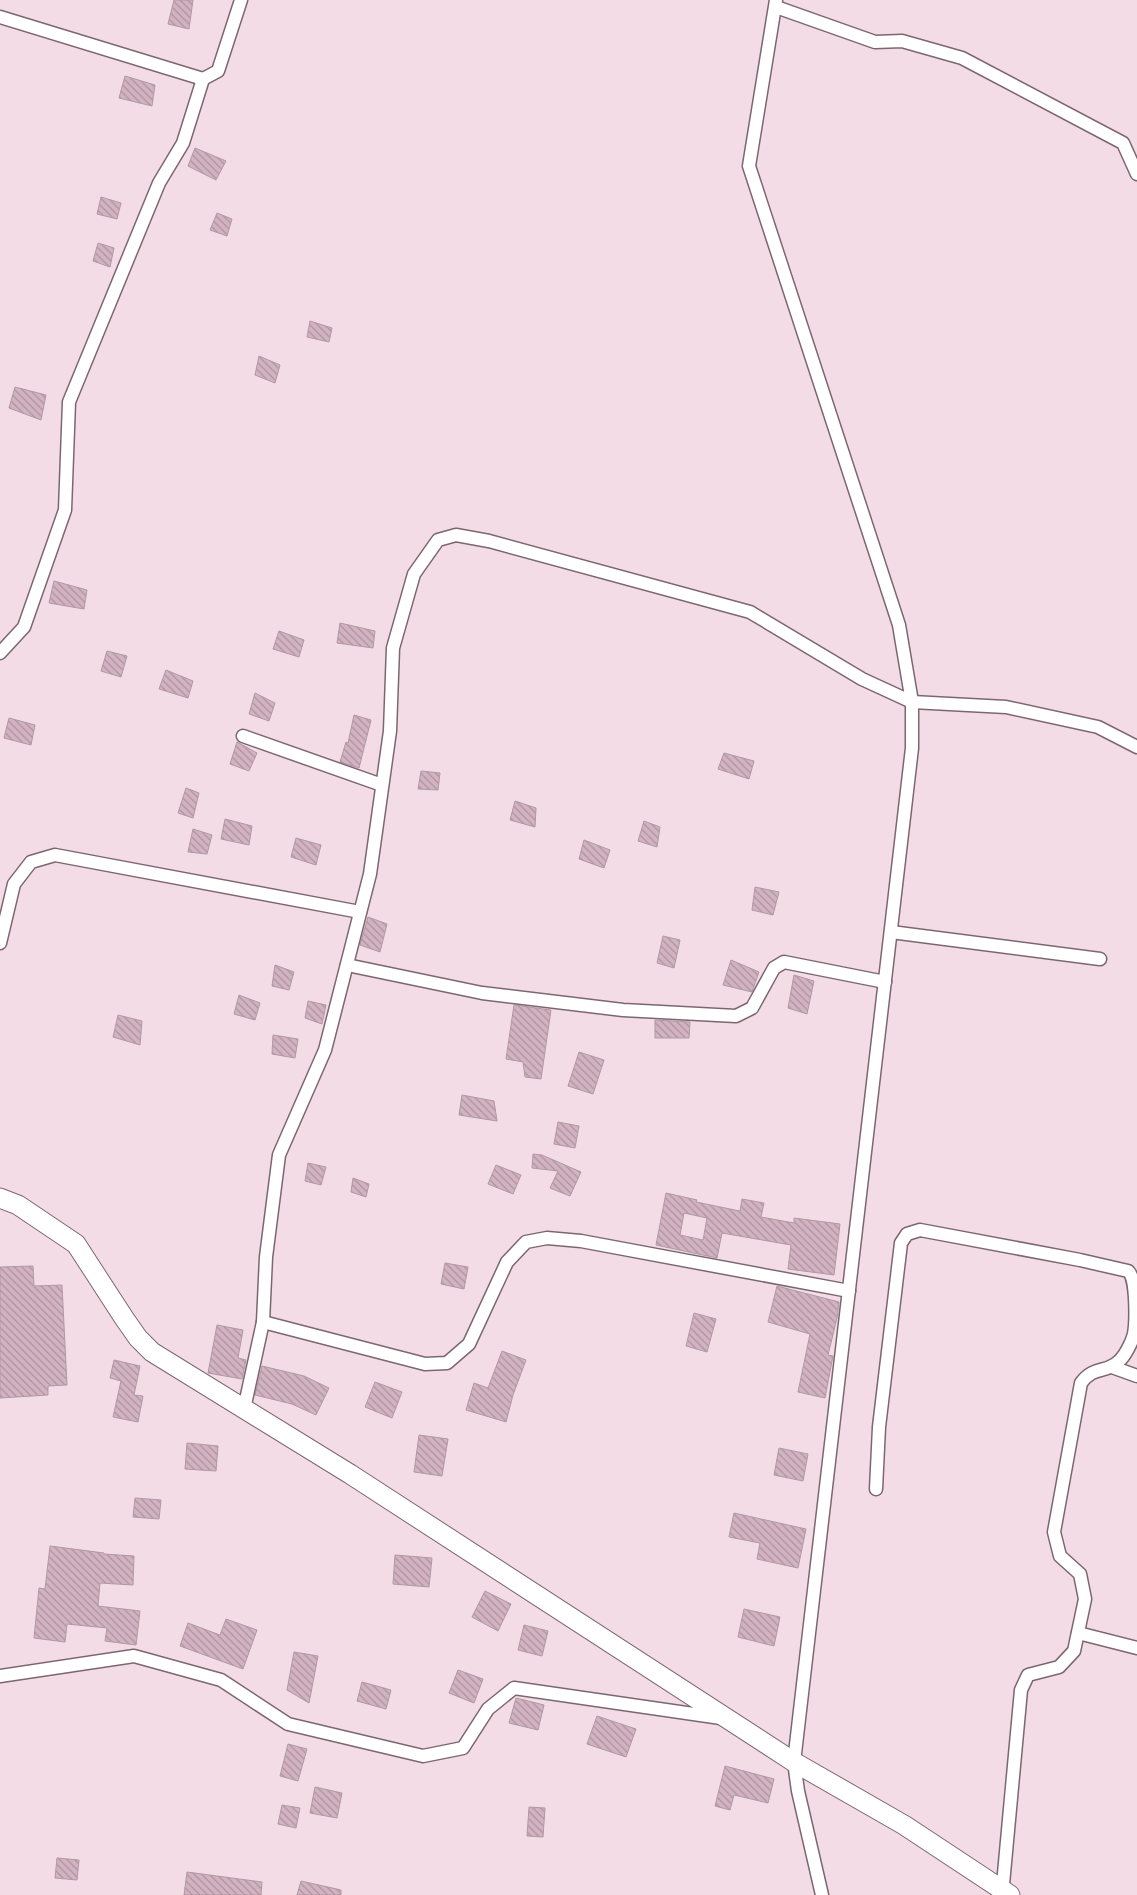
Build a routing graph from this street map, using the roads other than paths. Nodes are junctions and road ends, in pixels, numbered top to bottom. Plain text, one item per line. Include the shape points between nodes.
1 (241, 0) edge
2 (776, 4) edge
3 (0, 17) edge
4 (203, 79) junction
5 (1137, 174) edge
6 (0, 653) edge
7 (912, 702) junction
8 (243, 736) dead end
9 (1137, 747) edge
10 (382, 785) junction
11 (360, 912) junction
12 (891, 932) junction
13 (0, 943) edge
14 (1100, 958) dead end
15 (347, 965) junction
16 (885, 982) junction
17 (0, 1198) edge
18 (849, 1291) junction
19 (263, 1322) junction
20 (1112, 1367) junction
21 (1137, 1376) edge
22 (244, 1409) junction
23 (876, 1489) dead end
24 (1078, 1633) junction
25 (1137, 1648) edge
26 (0, 1676) edge
27 (730, 1719) junction
28 (794, 1762) junction
29 (1005, 1893) edge
30 (822, 1895) edge

1 - 4 street via 218,71
2 - 5 street via 874,42 902,41 962,58 1123,143
2 - 7 street via 749,166 898,625
3 - 4 street
4 - 6 street via 183,143 159,183 69,402 65,510 24,627
7 - 9 street via 1006,707 1098,727
7 - 10 street via 862,679 750,612 489,541 456,535 438,540 414,574 393,648 390,731
7 - 12 street via 912,748
8 - 10 street
10 - 11 street via 370,874
11 - 13 street via 55,855 31,862 14,884
11 - 15 street
12 - 14 street
12 - 16 street
15 - 16 street via 492,994 623,1010 736,1016 752,1008 774,968 784,962
15 - 19 street via 325,1050 279,1155 266,1257
16 - 18 street
17 - 22 street via 18,1205 76,1244 138,1338 152,1352
18 - 19 street via 581,1241 547,1238 526,1242 507,1262 469,1344 447,1363 425,1364
18 - 28 street
19 - 22 street
20 - 21 street
20 - 23 street via 1121,1360 1134,1334 1135,1286 1128,1271 920,1230 908,1234 901,1243 893,1298 879,1427
20 - 24 street via 1087,1375 1081,1383 1054,1532 1060,1556 1080,1574 1085,1599
22 - 27 street
24 - 25 street
24 - 29 street via 1074,1651 1059,1667 1028,1675 1021,1690
26 - 27 street via 134,1656 221,1680 288,1724 423,1756 463,1748 488,1709 514,1688
27 - 28 street
28 - 29 street via 904,1825
28 - 30 street

